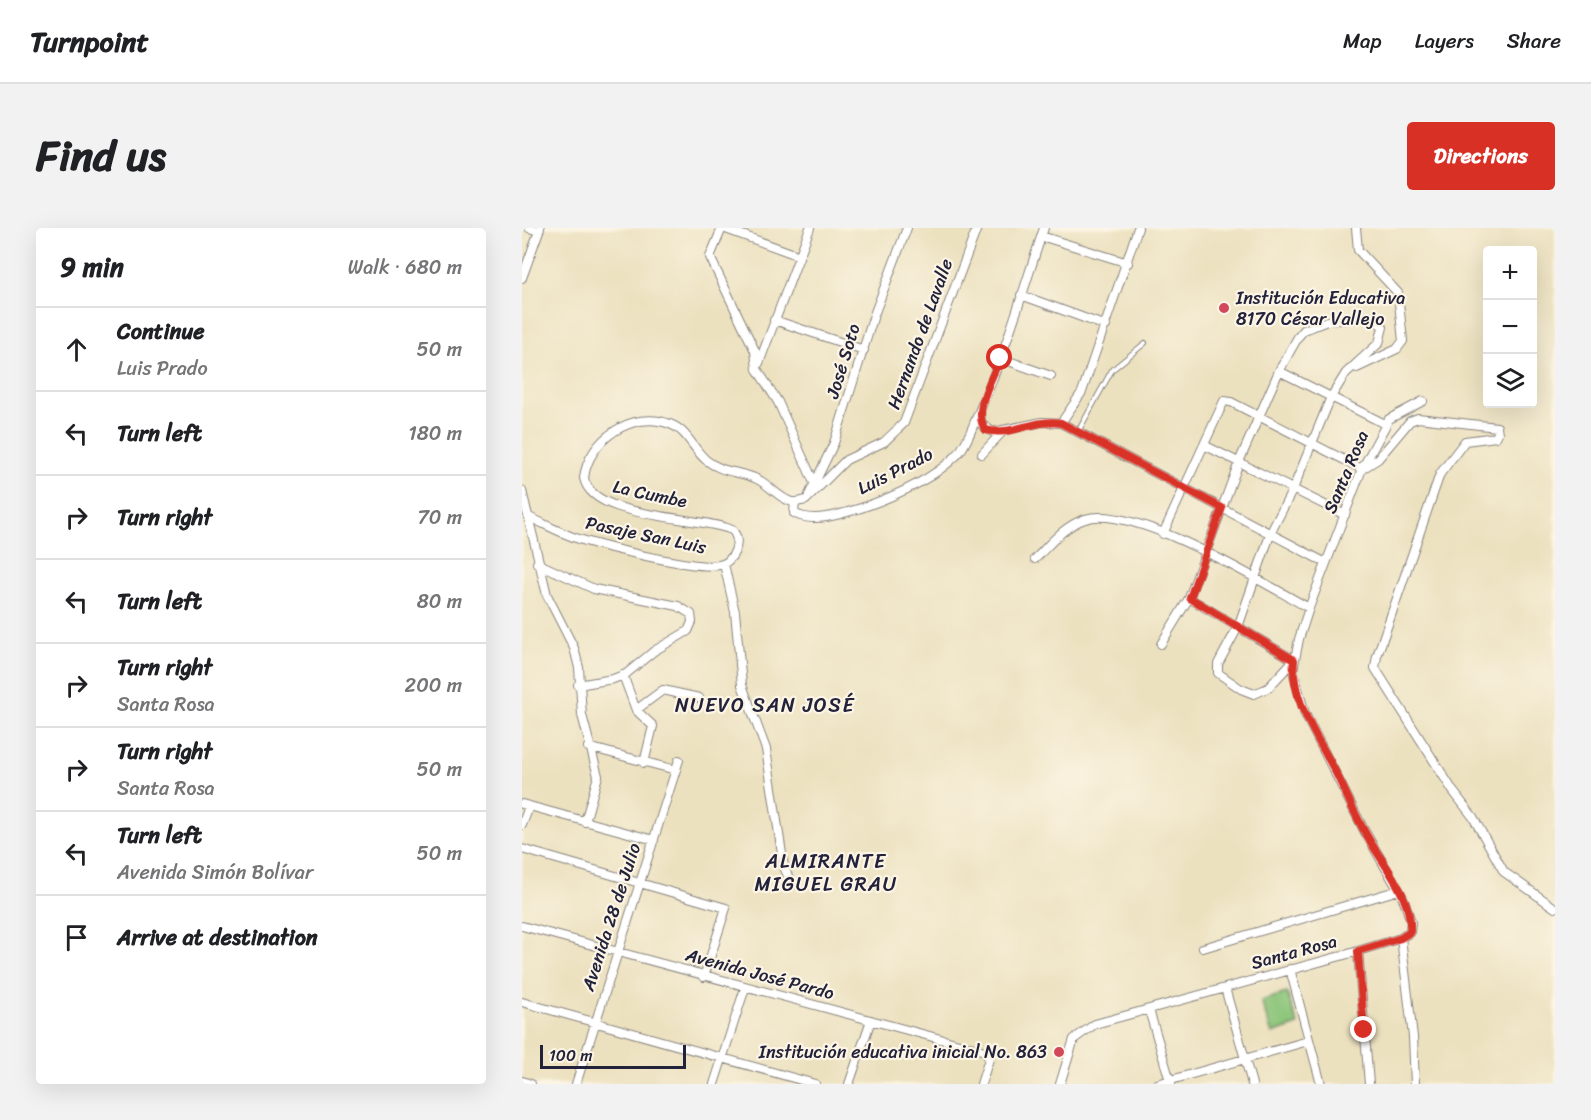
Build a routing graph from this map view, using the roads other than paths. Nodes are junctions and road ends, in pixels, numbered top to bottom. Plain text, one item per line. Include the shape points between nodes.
1 (529, 228) edge
2 (723, 228) edge
3 (810, 228) edge
4 (907, 228) edge
5 (977, 228) edge
6 (1138, 228) edge
7 (1356, 228) edge
8 (539, 230) edge
9 (1043, 232) edge
10 (797, 255) junction
11 (1128, 263) junction
12 (524, 264) edge
13 (522, 278) edge
14 (1021, 296) junction
15 (774, 320) junction
16 (1106, 326) junction
17 (1145, 343) dead end
18 (864, 350) junction
19 (1000, 358) junction
20 (757, 369) junction
21 (1279, 370) junction
22 (1346, 373) junction
23 (1051, 376) dead end
24 (1331, 397) junction
25 (1422, 401) dead end
26 (980, 411) junction
27 (1260, 417) junction
28 (1061, 423) junction
29 (1385, 424) junction
30 (1003, 431) junction
31 (1078, 431) junction
32 (1312, 441) junction
33 (1204, 445) junction
34 (982, 454) dead end
35 (1239, 462) junction
36 (1362, 469) junction
37 (815, 485) junction
38 (1184, 489) junction
39 (1293, 489) junction
40 (522, 492) edge
41 (806, 500) junction
42 (795, 502) junction
43 (1222, 508) junction
44 (1345, 515) junction
45 (529, 517) junction
46 (1271, 532) junction
47 (1163, 534) junction
48 (1205, 552) junction
49 (1035, 559) dead end
50 (537, 563) junction
51 (1326, 563) junction
52 (724, 564) junction
53 (1255, 578) junction
54 (1190, 598) junction
55 (1309, 608) junction
56 (1238, 627) junction
57 (1161, 644) dead end
58 (1294, 660) junction
59 (623, 675) junction
60 (578, 685) junction
61 (699, 698) dead end
62 (636, 710) junction
63 (588, 747) junction
64 (679, 760) dead end
65 (644, 763) junction
66 (676, 770) junction
67 (525, 806) edge
68 (585, 822) junction
69 (522, 825) edge
70 (654, 840) junction
71 (522, 849) edge
72 (640, 883) junction
73 (792, 885) dead end
74 (1399, 890) junction
75 (1555, 908) edge
76 (522, 926) edge
77 (1401, 938) junction
78 (1203, 948) dead end
79 (1358, 951) junction
80 (617, 952) junction
81 (1290, 969) junction
82 (704, 977) junction
83 (745, 988) junction
84 (1224, 988) junction
85 (522, 1002) edge
86 (1149, 1010) junction
87 (871, 1020) junction
88 (594, 1022) junction
89 (1308, 1041) junction
90 (722, 1058) junction
91 (1245, 1058) junction
92 (522, 1081) edge
93 (1170, 1082) edge
94 (531, 1084) edge
95 (576, 1084) edge
96 (714, 1084) edge
97 (815, 1084) edge
98 (849, 1084) edge
99 (981, 1084) edge
100 (1060, 1084) edge
101 (1157, 1084) edge
102 (1252, 1084) edge
103 (1322, 1084) edge
104 (1369, 1084) edge
105 (1415, 1084) edge

1 - 8 street
2 - 10 street
2 - 20 street via 710,257 755,351
3 - 10 street
4 - 18 street, José Soto
5 - 41 street, Hernando de Lavalle via 904,423 884,442 846,460
6 - 11 street
7 - 22 street via 1358,250 1398,293 1402,341 1397,350
8 - 12 street
9 - 11 street
9 - 14 street, Luis Prado
10 - 15 street
11 - 16 street
12 - 13 street
14 - 16 street
14 - 19 street, Luis Prado
15 - 18 street
15 - 20 street
16 - 28 street via 1082,392
17 - 31 lane via 1112,370
18 - 37 street, José Soto via 837,434
19 - 23 street
19 - 26 street, Luis Prado
20 - 37 street via 782,410
21 - 22 street via 1304,330 1327,321 1373,317 1383,327 1383,336
21 - 24 street
21 - 27 street
22 - 24 street
24 - 29 street
24 - 32 street
25 - 29 street, Santa Rosa
26 - 30 street via 986,430
26 - 42 street, Luis Prado via 958,454 912,484 868,505 822,518 795,515
27 - 32 street
27 - 33 street via 1224,401
27 - 35 street
28 - 30 street via 1042,422
28 - 31 street
29 - 36 street, Santa Rosa
30 - 34 street
31 - 38 street
32 - 36 street
32 - 39 street
33 - 35 street
33 - 38 street
35 - 39 street
35 - 43 street
36 - 44 street, Santa Rosa
36 - 75 street via 1378,459 1410,421 1418,418 1498,429 1496,437 1465,441 1442,471 1375,668 1473,817 1503,872
37 - 41 street, José Soto
38 - 43 street
38 - 47 street
39 - 44 street
39 - 46 street
40 - 45 street
41 - 42 street
42 - 52 street, La Cumbe via 755,478 715,466 672,424 632,424 602,440 584,471 585,484 594,496 613,506 732,530 737,544
43 - 46 street
43 - 48 street
44 - 51 street, Santa Rosa
45 - 50 street
45 - 52 street, Pasaje San Luis via 577,539 629,553 706,566
46 - 51 street
46 - 53 street
47 - 48 street
47 - 49 street via 1108,516 1087,518 1064,531
48 - 53 street
48 - 54 street
50 - 59 street via 594,588 683,607 692,618 688,631
50 - 60 street via 547,596 574,648
51 - 55 street, Santa Rosa
52 - 73 street via 735,612 742,686 766,749 784,867
53 - 55 street
53 - 56 street
54 - 56 street
54 - 57 street
55 - 58 street, Santa Rosa
56 - 58 street
56 - 58 street via 1218,664 1218,673 1241,689 1260,693
58 - 74 street, Santa Rosa via 1294,678 1305,714
59 - 60 street
59 - 62 street
60 - 63 street
61 - 62 street via 663,690
62 - 65 street via 653,726
63 - 65 street
63 - 68 street via 598,776
64 - 66 street, Avenida 28 de Julio
65 - 66 street
66 - 70 street, Avenida 28 de Julio
67 - 68 street
67 - 69 street
68 - 70 street
70 - 72 street, Avenida 28 de Julio
71 - 72 street
72 - 80 street, Avenida 28 de Julio
72 - 82 street via 726,908
74 - 77 street, Santa Rosa via 1411,922 1410,932
74 - 78 street
76 - 80 street, Avenida José Pardo
77 - 79 street, Santa Rosa
77 - 105 street
79 - 81 street, Santa Rosa
79 - 104 street
80 - 82 street, Avenida José Pardo
80 - 88 street, Avenida 28 de Julio
81 - 84 street, Santa Rosa
81 - 89 street
82 - 83 street, Avenida José Pardo
83 - 87 street, Avenida José Pardo
83 - 90 street
84 - 86 street, Santa Rosa
84 - 91 street
85 - 88 street
86 - 93 street
86 - 100 street, Santa Rosa via 1095,1024 1080,1032 1074,1039
87 - 98 street
87 - 99 street, Avenida José Pardo via 989,1054
88 - 90 street
88 - 95 street, Avenida 28 de Julio
89 - 91 street
89 - 103 street
90 - 96 street
90 - 97 street
91 - 93 street
91 - 102 street
92 - 94 street
93 - 101 street

